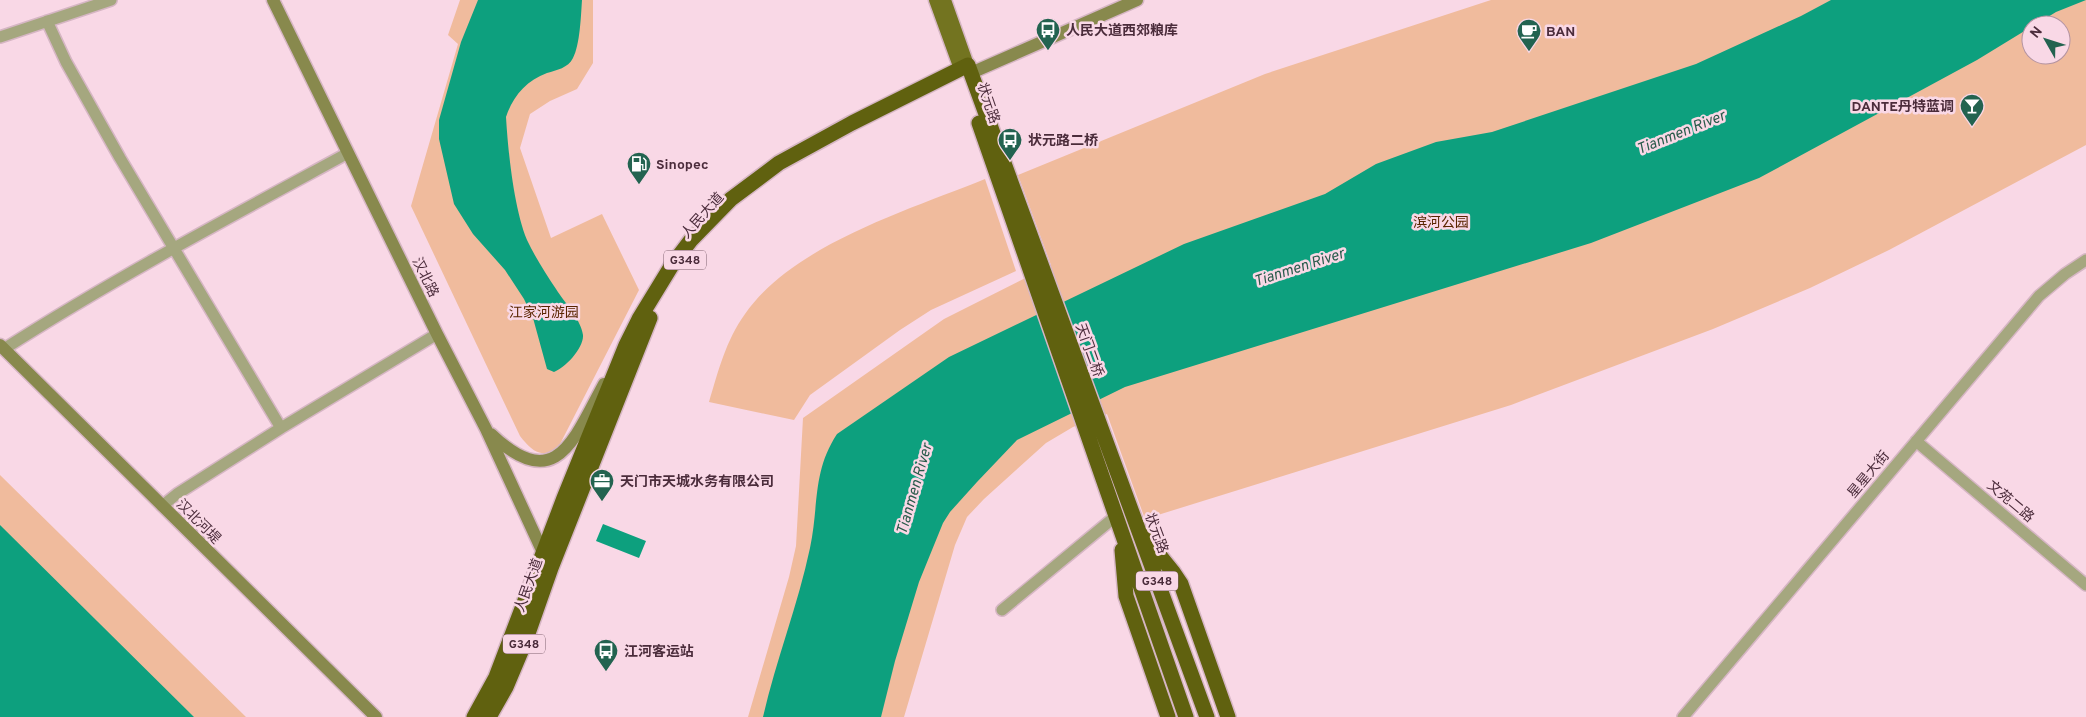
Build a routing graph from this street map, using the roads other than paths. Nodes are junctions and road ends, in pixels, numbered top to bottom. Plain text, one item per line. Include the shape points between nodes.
1 (111, 0) edge
2 (273, 0) edge
3 (935, 0) edge
4 (945, 0) edge
5 (1118, 0) edge
6 (1137, 0) edge
7 (47, 21) junction
8 (0, 37) edge
9 (966, 71) junction
10 (348, 153) junction
11 (173, 248) junction
12 (2086, 260) edge
13 (437, 334) junction
14 (626, 345) junction
15 (2, 347) edge
16 (281, 428) junction
17 (486, 430) junction
18 (1916, 441) junction
19 (1100, 447) junction
20 (162, 506) junction
21 (1116, 516) junction
22 (1137, 528) junction
23 (1122, 534) junction
24 (543, 553) junction
25 (551, 568) junction
26 (2086, 585) edge
27 (1002, 610) dead end
28 (376, 717) edge
29 (474, 717) edge
30 (489, 717) edge
31 (1168, 717) edge
32 (1186, 717) edge
33 (1207, 717) edge
34 (1228, 717) edge
35 (1683, 717) edge

1 - 7 street
2 - 10 main road, 汉北路
3 - 9 main road, 状元路
4 - 9 main road, 状元路
5 - 9 main road, 人民大道
6 - 9 main road, 人民大道
7 - 8 street
7 - 11 street via 66,62
9 - 14 highway, 人民大道 / G348 via 810,144 738,193 672,265 638,319
9 - 19 highway, 状元路 / G348
9 - 25 highway, 人民大道 / G348 via 783,167 738,200 697,244 660,296 645,329
10 - 11 street
10 - 13 main road, 汉北路
11 - 15 street
11 - 16 street
12 - 18 street, 星星大街 via 2039,296
13 - 16 street
13 - 17 main road, 汉北路
14 - 17 main road via 577,432 554,458 539,462 523,458 507,450
14 - 24 highway, 人民大道 / G348
15 - 20 main road, 汉北河堤
16 - 20 street
17 - 24 main road, 汉北路
18 - 26 street, 文苑二路
18 - 35 street, 星星大街
19 - 21 highway, G348
19 - 22 highway, 状元路 / G348
20 - 28 main road, 汉北河堤
21 - 23 highway, G348
21 - 27 street
22 - 33 highway, 状元路 / G348
22 - 34 highway via 1181,584
23 - 31 highway via 1126,596
23 - 32 highway, G348
24 - 25 main road, 汉北路
24 - 29 highway, 人民大道 / G348 via 496,677
25 - 30 highway, 人民大道 / G348 via 525,642

